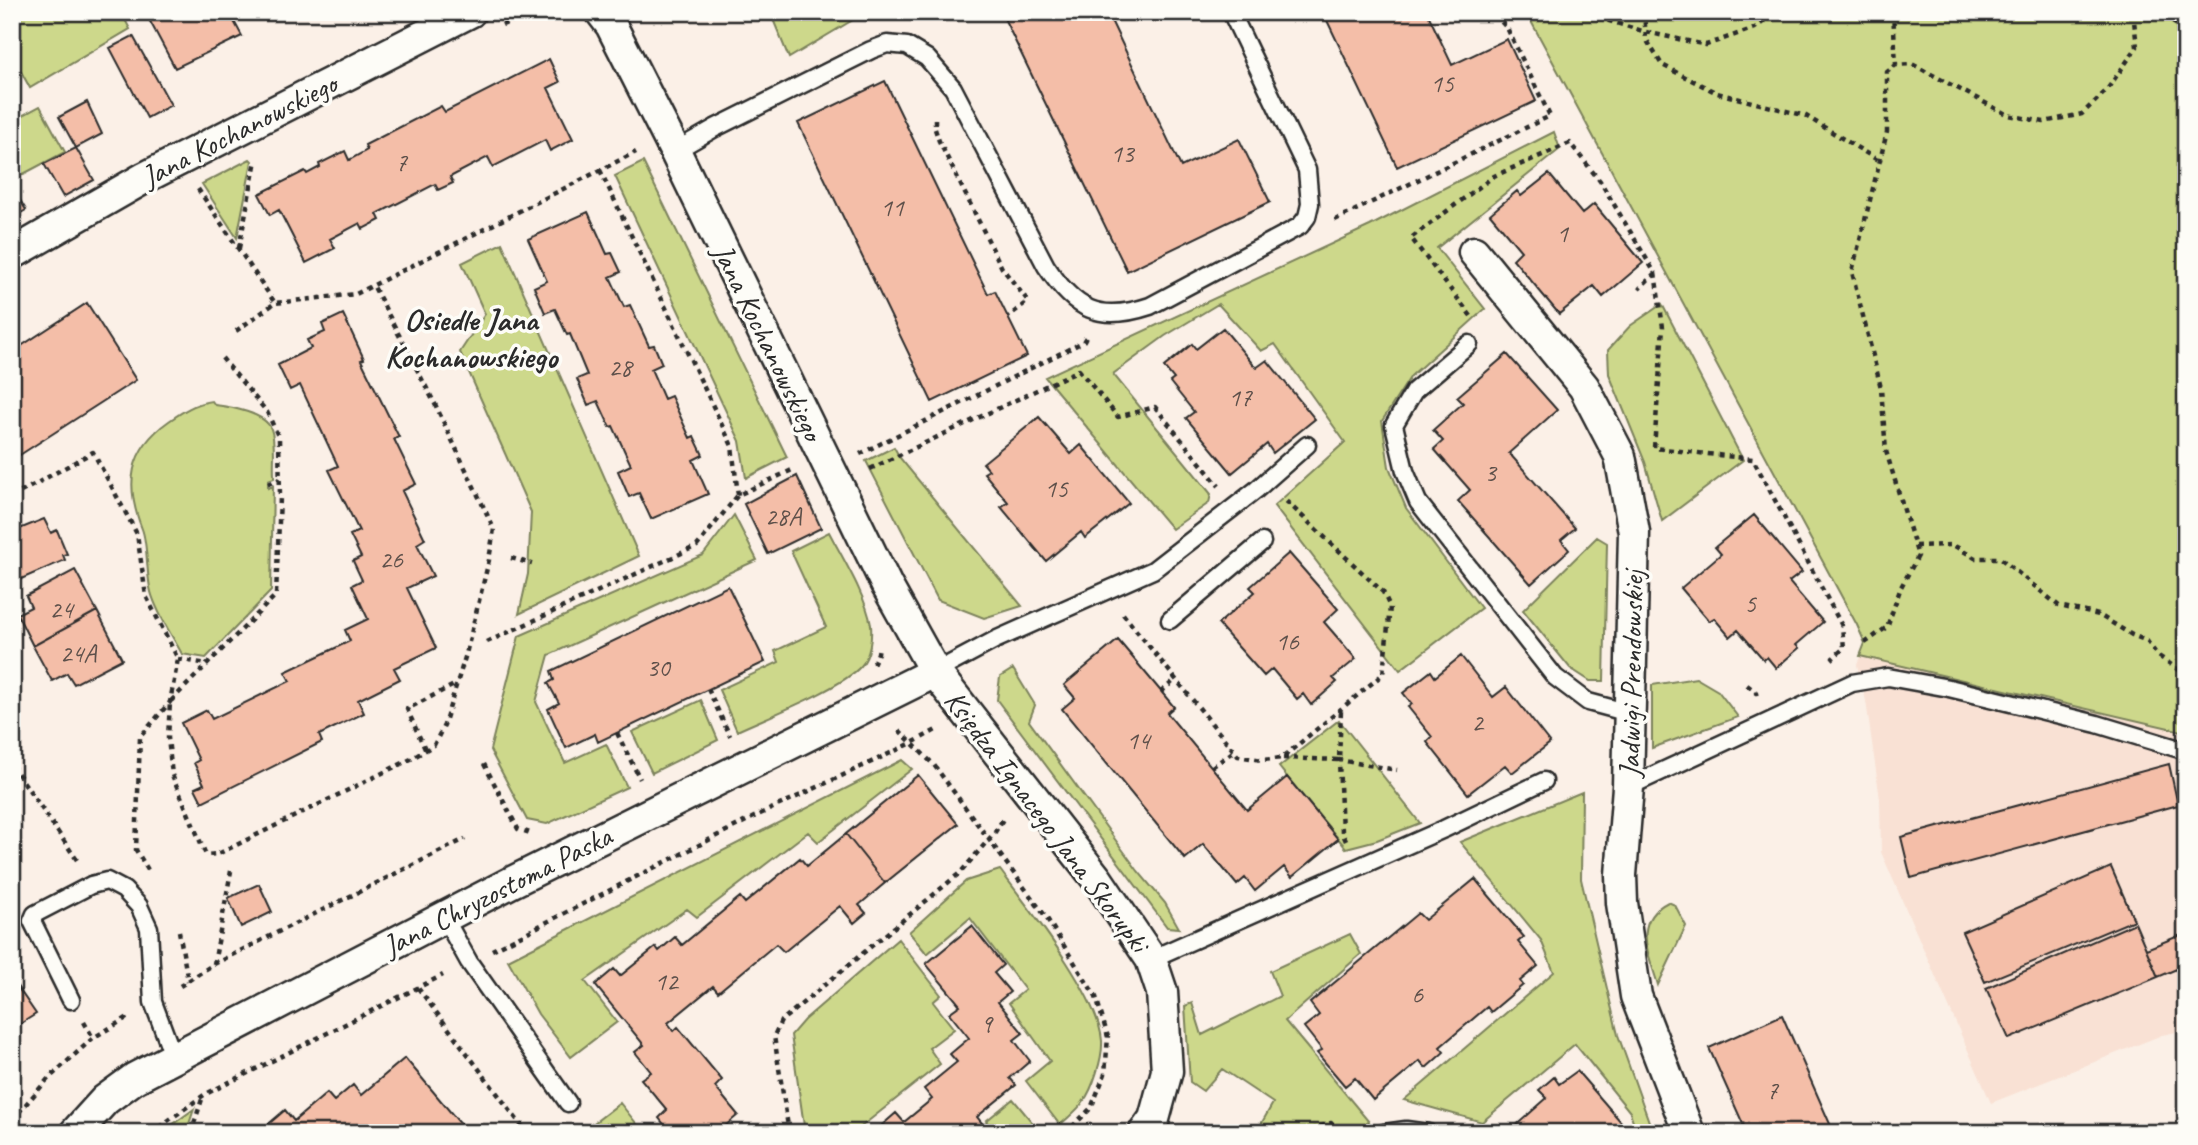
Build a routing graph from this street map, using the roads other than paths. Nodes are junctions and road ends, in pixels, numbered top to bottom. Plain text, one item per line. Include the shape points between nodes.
1 (470, 12) edge
2 (601, 12) edge
3 (1231, 14) edge
4 (672, 146) junction
5 (1474, 252) dead end
6 (12, 254) edge
7 (1469, 344) road end
8 (1307, 445) dead end
9 (1262, 542) dead end
10 (1170, 620) dead end
11 (935, 672) junction
12 (1629, 713) junction
13 (2186, 751) edge
14 (1544, 781) dead end
15 (1628, 788) junction
16 (444, 917) junction
17 (1151, 959) junction
18 (71, 1000) dead end
19 (174, 1058) junction
20 (568, 1103) dead end
21 (75, 1133) edge
22 (1144, 1133) edge
23 (1384, 1133) edge
24 (1428, 1133) edge
25 (1689, 1133) edge

1 - 6 street, Jana Kochanowskiego via 146,177
2 - 4 street, Jana Kochanowskiego
3 - 4 lane via 1307,170 1307,217 1300,226 1150,306 1122,314 1080,306 1054,278 953,88 927,58 907,46 894,43 871,50
4 - 11 street, Jana Kochanowskiego via 887,586
5 - 12 street, Jadwigi Prendowskiej via 1584,387 1620,456 1634,532
7 - 12 lane via 1413,391 1394,425 1418,502 1555,677 1588,702
8 - 11 lane via 1153,570 995,640
9 - 10 lane
11 - 16 street, Jana Chryzostoma Paska
11 - 17 street, Księdza Ignacego Jana Skorupki via 1097,879
12 - 15 street, Jadwigi Prendowskiej
13 - 15 lane via 2097,724 1888,677 1852,683
14 - 17 lane
15 - 25 street, Jadwigi Prendowskiej via 1620,875 1636,996
16 - 19 street, Jana Chryzostoma Paska
16 - 20 lane via 469,962
17 - 22 street, Księdza Ignacego Jana Skorupki via 1162,992 1167,1071 1154,1119
18 - 19 lane via 32,921 35,914 107,881 139,906 149,928 153,1002
19 - 21 street, Jana Chryzostoma Paska via 105,1100
23 - 24 lane

